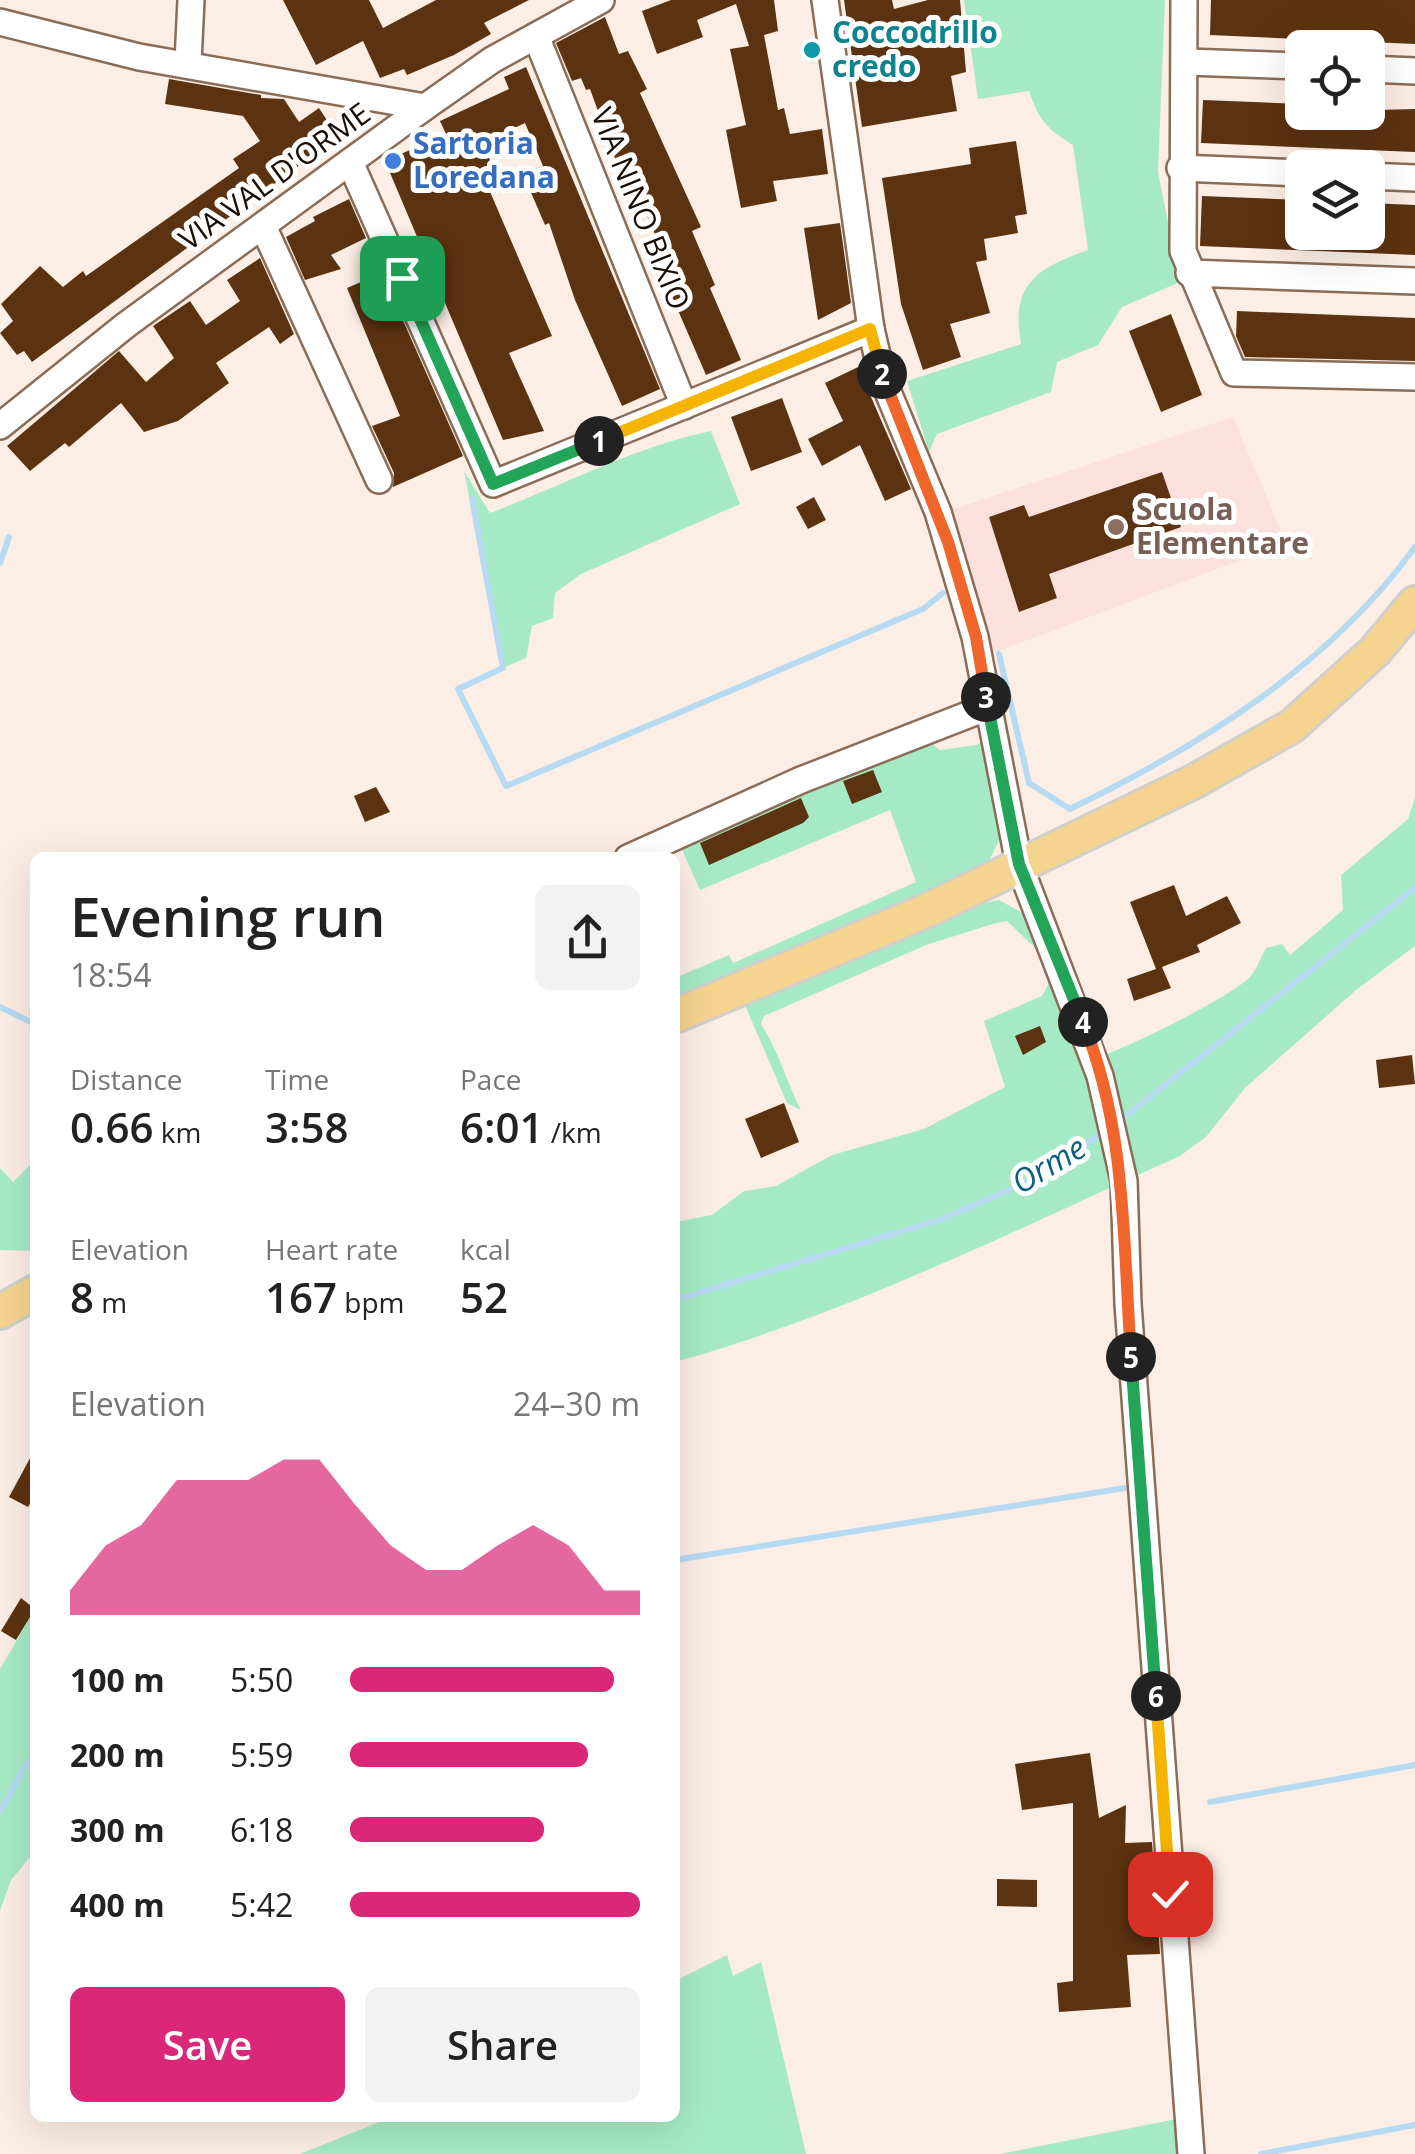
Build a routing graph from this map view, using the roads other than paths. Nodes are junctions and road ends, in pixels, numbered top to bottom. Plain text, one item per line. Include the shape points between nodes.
1 (192, 0) edge
2 (601, 0) edge
3 (825, 0) edge
4 (1184, 0) edge
5 (0, 22) edge
6 (536, 36) junction
7 (188, 62) junction
8 (1186, 62) junction
9 (1285, 65) edge
10 (1385, 70) edge
11 (1415, 71) edge
12 (426, 107) junction
13 (350, 162) junction
14 (1180, 168) junction
15 (1285, 172) edge
16 (1385, 177) edge
17 (1415, 178) edge
18 (263, 226) junction
19 (1190, 273) junction
20 (1415, 281) edge
21 (870, 329) junction
22 (1415, 378) edge
23 (684, 406) junction
24 (0, 426) edge
25 (380, 480) dead end
26 (1415, 603) edge
27 (988, 707) junction
28 (641, 852) edge
29 (1019, 864) junction
30 (680, 1014) edge
31 (30, 1295) edge
32 (0, 1312) edge
33 (1191, 2154) edge

1 - 7 street
2 - 6 street, VIA VAL D'ORME
3 - 21 street
4 - 8 street
5 - 7 street via 139,57
6 - 12 street, VIA VAL D'ORME
6 - 23 street, VIA NINO BIXIO
7 - 12 street
8 - 9 street
8 - 14 street
10 - 11 street
12 - 13 street, VIA VAL D'ORME
13 - 18 street, VIA VAL D'ORME
13 - 23 street via 493,484
14 - 15 street
14 - 19 street
16 - 17 street
18 - 24 street, VIA VAL D'ORME
18 - 25 street
19 - 20 street
19 - 22 street via 1234,373
21 - 23 street
21 - 27 street via 948,542
26 - 29 main road via 1292,726 1119,820
27 - 28 street
27 - 29 street
29 - 30 main road via 928,910
29 - 33 street via 1100,1076 1124,1181
31 - 32 main road

